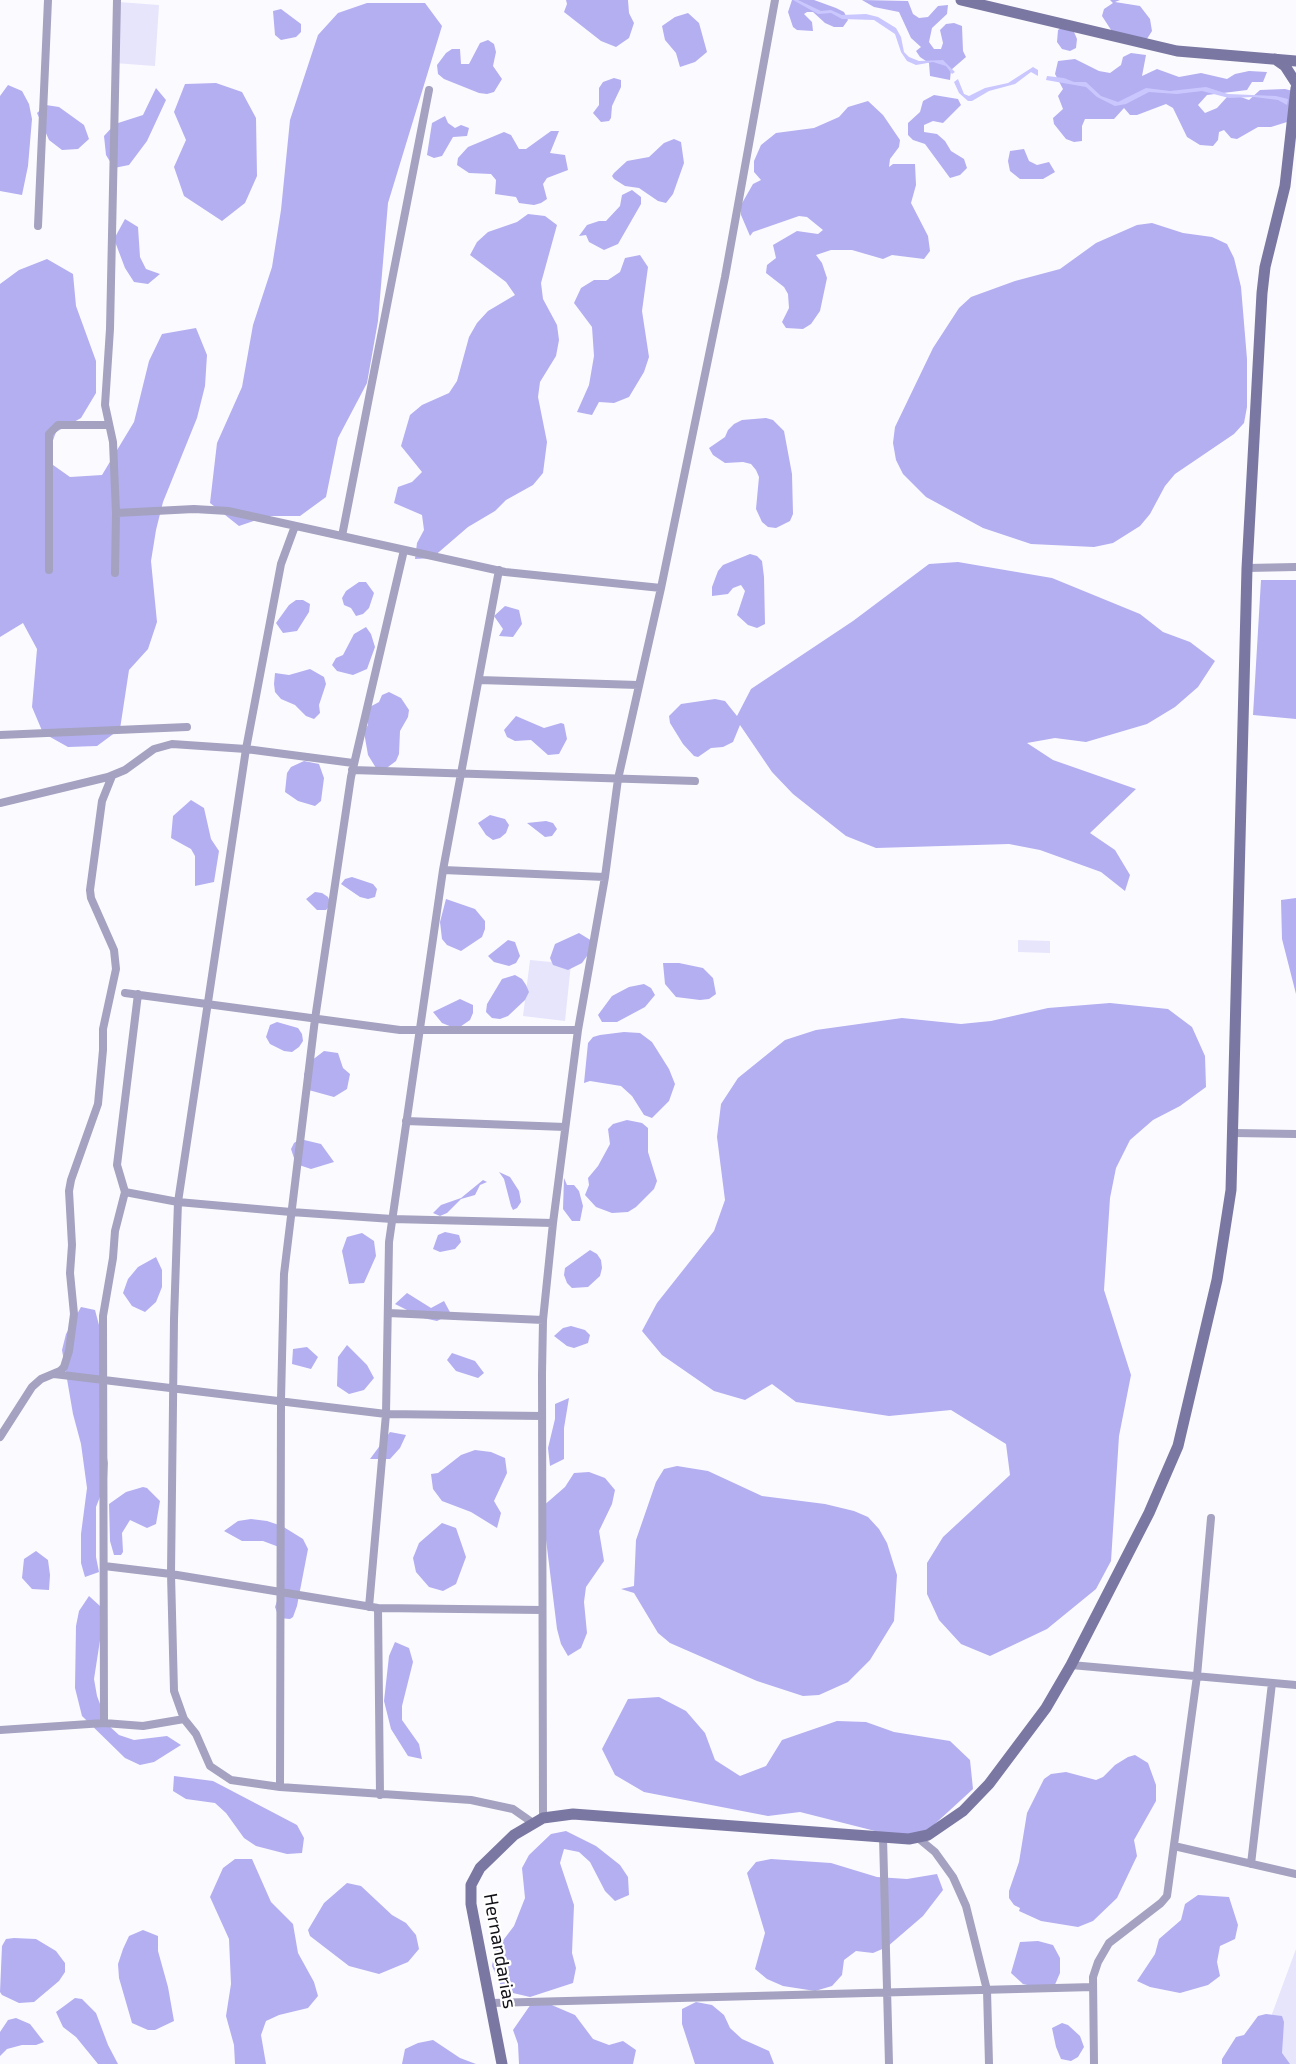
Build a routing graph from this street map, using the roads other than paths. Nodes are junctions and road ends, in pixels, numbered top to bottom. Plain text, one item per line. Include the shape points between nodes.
1 (48, 0) edge
2 (117, 0) edge
3 (774, 0) edge
4 (961, 0) edge
5 (1276, 60) junction
6 (1296, 61) edge
7 (1296, 82) edge
8 (1296, 88) edge
9 (429, 90) dead end
10 (38, 226) dead end
11 (108, 425) junction
12 (116, 513) junction
13 (295, 526) junction
14 (342, 536) junction
15 (404, 550) junction
16 (1296, 567) edge
17 (1247, 568) junction
18 (49, 570) dead end
19 (499, 570) junction
20 (115, 573) dead end
21 (661, 588) junction
22 (479, 680) junction
23 (638, 685) junction
24 (187, 727) dead end
25 (0, 735) edge
26 (246, 749) junction
27 (353, 766) junction
28 (461, 774) junction
29 (112, 776) junction
30 (618, 779) junction
31 (694, 781) dead end
32 (0, 802) edge
33 (443, 870) junction
34 (605, 877) junction
35 (125, 993) dead end
36 (138, 994) junction
37 (207, 1005) junction
38 (315, 1019) junction
39 (419, 1030) junction
40 (578, 1030) junction
41 (406, 1121) junction
42 (565, 1127) junction
43 (1234, 1133) junction
44 (1296, 1134) edge
45 (125, 1192) junction
46 (178, 1202) junction
47 (291, 1212) junction
48 (392, 1219) junction
49 (553, 1223) junction
50 (388, 1313) junction
51 (543, 1320) junction
52 (54, 1374) junction
53 (104, 1380) junction
54 (174, 1388) junction
55 (281, 1400) junction
56 (386, 1414) junction
57 (542, 1416) junction
58 (0, 1438) edge
59 (1211, 1518) dead end
60 (104, 1566) junction
61 (171, 1574) junction
62 (280, 1592) junction
63 (369, 1607) junction
64 (378, 1608) junction
65 (542, 1610) junction
66 (1070, 1665) junction
67 (1197, 1676) junction
68 (1272, 1683) junction
69 (1296, 1685) edge
70 (184, 1719) junction
71 (104, 1723) junction
72 (0, 1730) edge
73 (280, 1787) junction
74 (380, 1795) junction
75 (538, 1820) junction
76 (883, 1837) junction
77 (918, 1838) junction
78 (1174, 1846) junction
79 (1251, 1864) junction
80 (1296, 1874) edge
81 (1093, 1987) junction
82 (988, 1990) junction
83 (886, 1992) junction
84 (491, 2002) junction
85 (502, 2064) edge
86 (889, 2064) edge
87 (989, 2064) edge
88 (1094, 2064) edge

1 - 10 street
2 - 11 street via 110,329 105,405
3 - 21 street via 725,277
4 - 5 street via 1177,51
5 - 6 street
5 - 7 street
8 - 17 street via 1286,186 1265,267 1262,293
9 - 14 street
11 - 12 street via 113,442
11 - 18 street via 58,425 49,434
12 - 13 street via 194,509
12 - 20 street
13 - 14 street
13 - 26 street via 281,564
14 - 15 street
15 - 19 street
15 - 27 street
16 - 17 street
17 - 43 street
19 - 21 street
19 - 22 street
21 - 23 street
22 - 23 street
22 - 28 street
23 - 30 street
24 - 25 street
26 - 27 street
26 - 29 street via 172,744 154,749
26 - 37 street
27 - 28 street
27 - 38 street
28 - 30 street
28 - 33 street
29 - 32 street
29 - 52 street via 102,802 90,890 114,950 116,969 103,1029 98,1104 71,1180 73,1326 64,1366
30 - 31 street
30 - 34 street
33 - 34 street
33 - 39 street
34 - 40 street
35 - 36 street
36 - 37 street
36 - 45 street via 117,1165
37 - 38 street
37 - 46 street
38 - 39 street
38 - 47 street
39 - 40 street
39 - 41 street
40 - 42 street
41 - 42 street
41 - 48 street
42 - 49 street
43 - 44 street
43 - 66 street via 1225,1239 1178,1446 1149,1513
45 - 46 street
45 - 53 street via 115,1231 104,1316
46 - 47 street
46 - 54 street
47 - 48 street
47 - 55 street via 284,1274
48 - 49 street
48 - 50 street
49 - 51 street
50 - 51 street
50 - 56 street
51 - 57 street
52 - 53 street
52 - 58 street via 32,1387
53 - 54 street
53 - 60 street
54 - 55 street
54 - 61 street
55 - 56 street
55 - 62 street
56 - 57 street
56 - 63 street
57 - 65 street
59 - 67 street
60 - 61 street
60 - 71 street
61 - 62 street
61 - 70 street via 173,1679
62 - 63 street
62 - 73 street
63 - 64 street
64 - 65 street
64 - 74 street
65 - 75 street
66 - 67 street
66 - 77 street via 1028,1735 989,1784 946,1824
67 - 68 street
67 - 78 street
68 - 69 street
68 - 79 street
70 - 71 street via 143,1726
70 - 73 street via 196,1734 210,1766 219,1773 230,1780
71 - 72 street
73 - 74 street
74 - 75 street via 471,1800 513,1809
75 - 76 street via 573,1814
75 - 84 street, Hernandarias via 514,1835 480,1868 471,1885
76 - 77 street
76 - 83 street
77 - 82 street via 935,1852 953,1877 966,1906
78 - 79 street
78 - 81 street via 1167,1896 1109,1943 1098,1962
79 - 80 street
81 - 82 street
81 - 88 street
82 - 83 street
82 - 87 street
83 - 84 street
83 - 86 street
84 - 85 street, Hernandarias

